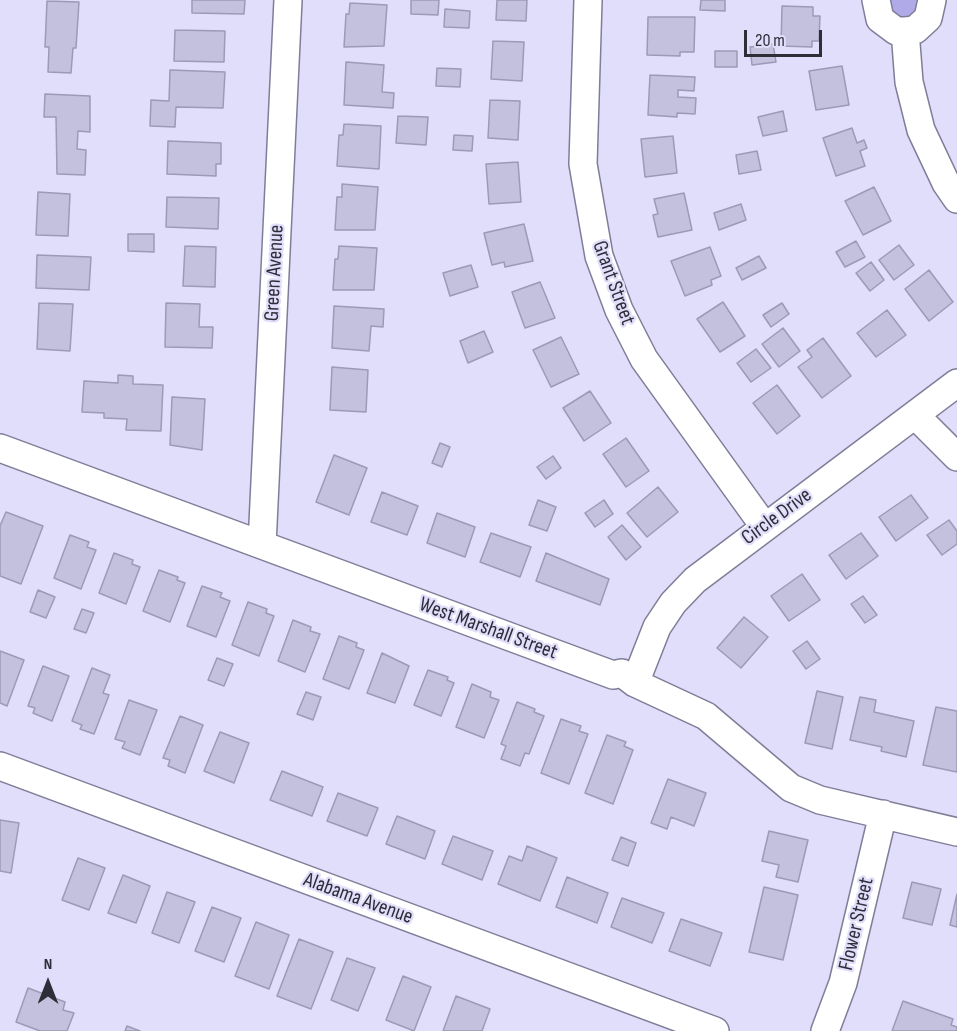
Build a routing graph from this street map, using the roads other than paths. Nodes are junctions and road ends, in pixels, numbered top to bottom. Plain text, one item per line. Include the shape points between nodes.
1 (288, 0) edge
2 (588, 0) edge
3 (876, 0) edge
4 (932, 0) edge
5 (905, 31) junction
6 (957, 199) edge
7 (957, 383) edge
8 (916, 416) junction
9 (0, 448) edge
10 (957, 457) edge
11 (764, 526) junction
12 (262, 545) junction
13 (635, 683) junction
14 (0, 766) edge
15 (884, 814) junction
16 (957, 832) edge
17 (715, 1031) edge
18 (825, 1031) edge

1 - 12 street, Green Avenue
2 - 11 street, Grant Street via 583,164 599,256 619,310 644,359
3 - 5 street via 876,10 887,26
4 - 5 street via 928,18 915,30
5 - 6 street via 909,82 921,130
7 - 8 street, Circle Drive
8 - 10 street
8 - 11 street, Circle Drive
9 - 12 street, West Marshall Street
11 - 13 street, Circle Drive via 694,580 673,603 657,627
12 - 13 street, West Marshall Street via 613,675 622,674
13 - 15 street, West Marshall Street via 706,716 791,788 820,800
14 - 17 street, Alabama Avenue
15 - 16 street, West Marshall Street
15 - 18 street, Flower Street via 843,983

